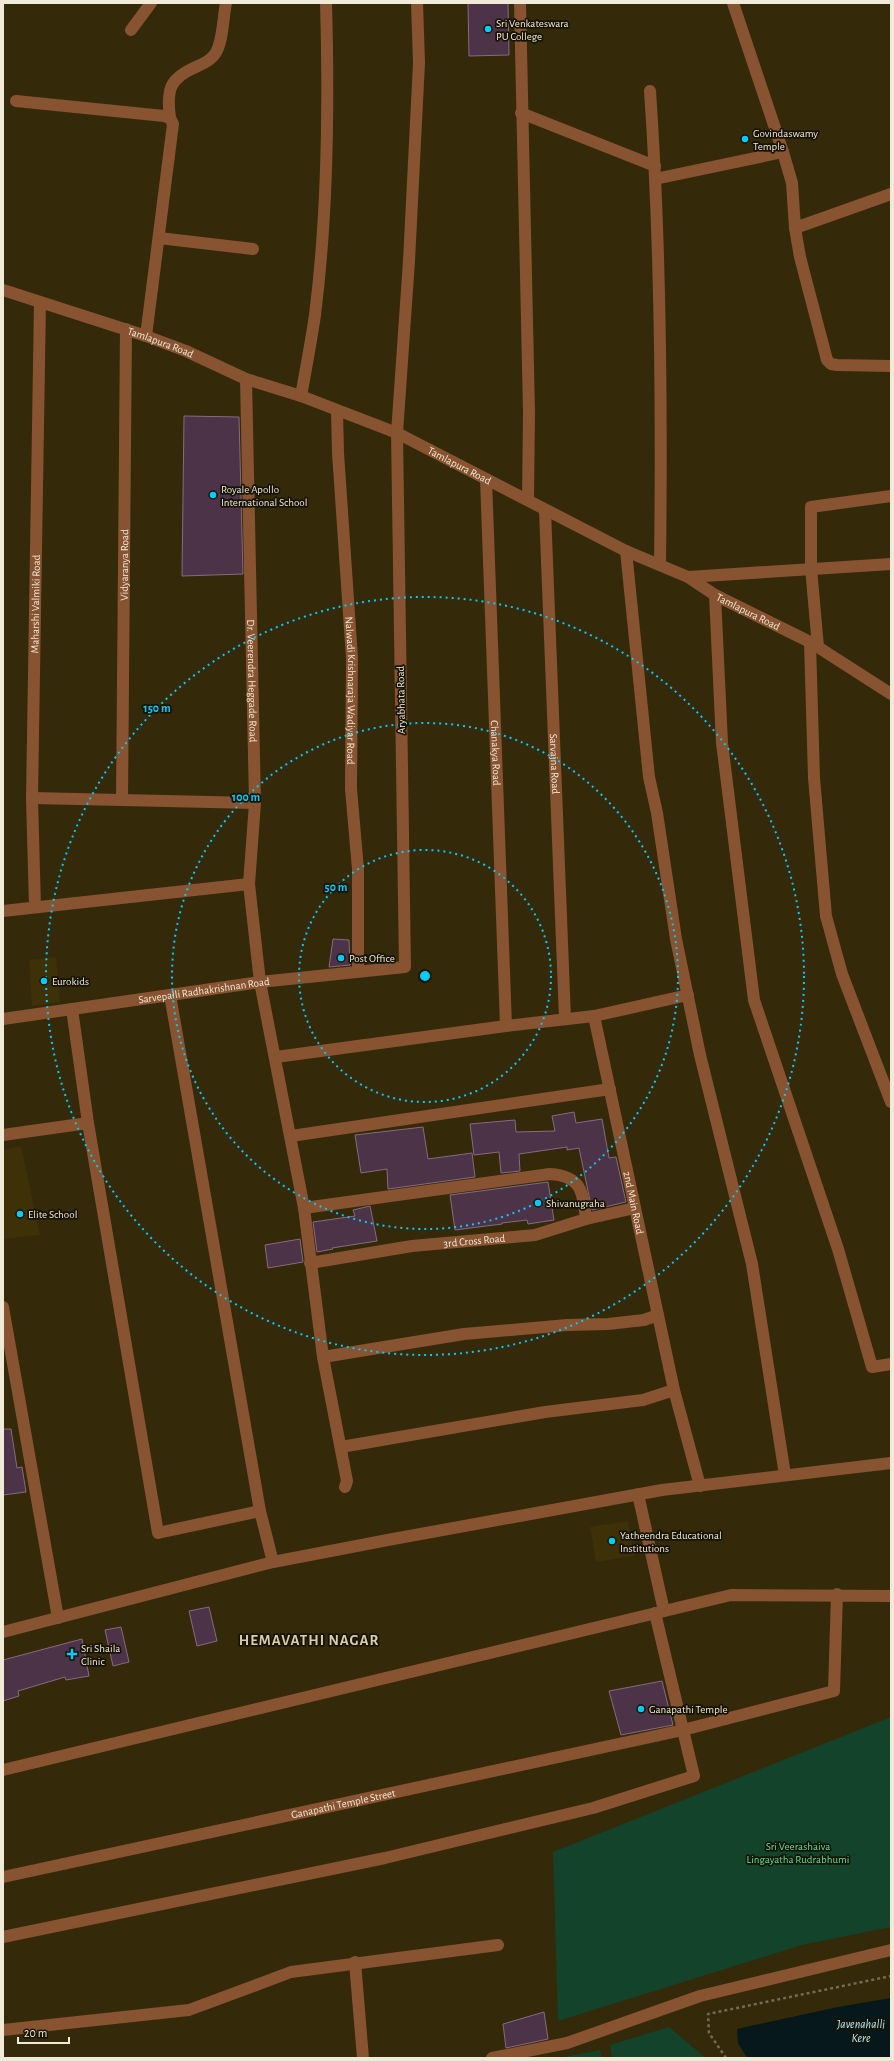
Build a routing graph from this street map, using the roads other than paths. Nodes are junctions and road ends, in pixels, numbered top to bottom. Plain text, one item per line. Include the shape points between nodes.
1 (151, 3) edge
2 (226, 3) edge
3 (326, 3) edge
4 (417, 3) edge
5 (520, 3) edge
6 (733, 3) edge
7 (131, 30) dead end
8 (650, 90) dead end
9 (16, 101) dead end
10 (521, 113) junction
11 (170, 118) junction
12 (783, 152) junction
13 (655, 166) junction
14 (656, 179) junction
15 (891, 194) edge
16 (795, 228) junction
17 (159, 238) junction
18 (253, 249) dead end
19 (3, 290) edge
20 (40, 302) junction
21 (126, 330) junction
22 (146, 336) junction
23 (891, 366) edge
24 (246, 379) junction
25 (301, 396) junction
26 (337, 411) junction
27 (397, 433) junction
28 (486, 479) junction
29 (891, 496) edge
30 (528, 499) junction
31 (545, 510) junction
32 (626, 551) junction
33 (891, 564) edge
34 (660, 565) junction
35 (811, 568) junction
36 (688, 576) junction
37 (715, 595) junction
38 (814, 644) junction
39 (891, 694) edge
40 (32, 798) junction
41 (122, 800) junction
42 (255, 803) junction
43 (249, 884) junction
44 (35, 907) junction
45 (3, 911) edge
46 (405, 967) joint
47 (358, 971) junction
48 (260, 982) junction
49 (170, 995) junction
50 (688, 995) junction
51 (72, 1009) junction
52 (594, 1016) junction
53 (565, 1018) junction
54 (3, 1019) edge
55 (506, 1026) junction
56 (276, 1058) junction
57 (610, 1089) junction
58 (891, 1102) edge
59 (88, 1123) junction
60 (3, 1135) edge
61 (291, 1136) junction
62 (304, 1208) junction
63 (635, 1208) junction
64 (586, 1219) junction
65 (310, 1263) junction
66 (3, 1307) edge
67 (658, 1315) junction
68 (323, 1357) junction
69 (891, 1364) edge
70 (674, 1390) junction
71 (341, 1448) junction
72 (891, 1463) edge
73 (785, 1476) junction
74 (700, 1486) junction
75 (345, 1487) dead end
76 (638, 1494) junction
77 (260, 1511) junction
78 (273, 1562) junction
79 (837, 1594) junction
80 (891, 1596) edge
81 (660, 1612) junction
82 (58, 1618) junction
83 (3, 1632) edge
84 (684, 1730) junction
85 (3, 1770) edge
86 (3, 1877) edge
87 (3, 1937) edge
88 (498, 1945) dead end
89 (891, 1950) edge
90 (355, 1962) junction
91 (3, 2030) edge
92 (363, 2058) edge
93 (492, 2058) edge

1 - 7 street
2 - 11 street via 217,52 205,63 177,77 171,84 168,93
3 - 25 street via 327,180 315,315
4 - 27 street, Aryabhata Road via 419,63
5 - 10 street
6 - 12 street
8 - 13 street
9 - 11 street
10 - 13 street
10 - 30 street via 529,412
11 - 17 street via 174,130
12 - 14 street
12 - 16 street via 792,183
13 - 14 street
14 - 34 street via 660,311
15 - 16 street
16 - 23 street via 827,360 837,365
17 - 18 street
17 - 22 street
19 - 20 street, Tamlapura Road
20 - 21 street, Tamlapura Road
20 - 40 street, Maharshi Valmiki Road
21 - 22 street, Tamlapura Road
21 - 41 street, Vidyaranya Road
22 - 24 street, Tamlapura Road via 186,351
24 - 25 street, Tamlapura Road
24 - 42 street, Dr. Veerendra Heggade Road
25 - 26 street, Tamlapura Road
26 - 27 street, Tamlapura Road
26 - 47 street, Nalwadi Krishnaraja Wadiyar Road via 352,658 351,789 358,869
27 - 28 street, Tamlapura Road
27 - 46 street, Aryabhata Road
28 - 30 street, Tamlapura Road
28 - 55 street, Chanakya Road
29 - 35 street via 811,507
30 - 31 street, Tamlapura Road
31 - 32 street, Tamlapura Road
31 - 53 street, Sarvajna Road
32 - 34 street, Tamlapura Road
32 - 50 street via 649,777
33 - 35 street
34 - 36 street, Tamlapura Road
35 - 36 street
35 - 38 street
36 - 37 street, Tamlapura Road
37 - 38 street, Tamlapura Road
37 - 69 street via 722,743 754,1000 838,1249 872,1367
38 - 39 street, Tamlapura Road
38 - 58 street via 814,778 826,916 842,974
40 - 41 street
40 - 44 street, Maharshi Valmiki Road
41 - 42 street
42 - 43 street, Dr. Veerendra Heggade Road
43 - 44 street
43 - 48 street, Dr. Veerendra Heggade Road
44 - 45 street
46 - 47 street, Sarvepalli Radhakrishnan Road
47 - 48 street, Sarvepalli Radhakrishnan Road
48 - 49 street, Sarvepalli Radhakrishnan Road
48 - 56 street, Dr. Veerendra Heggade Road
49 - 51 street, Sarvepalli Radhakrishnan Road
49 - 77 street
50 - 52 street
50 - 73 street via 700,1055 752,1264
51 - 54 street, Sarvepalli Radhakrishnan Road
51 - 59 street
52 - 53 street
52 - 57 street, 2nd Main Road
53 - 55 street
55 - 56 street
56 - 61 street, Dr. Veerendra Heggade Road
57 - 61 street
57 - 63 street, 2nd Main Road
59 - 60 street
59 - 77 street via 158,1533
61 - 62 street, Dr. Veerendra Heggade Road
62 - 64 street via 550,1174 567,1176 580,1188
62 - 65 street, Dr. Veerendra Heggade Road
63 - 64 street, 3rd Cross Road
63 - 67 street, 2nd Main Road
64 - 65 street, 3rd Cross Road via 535,1235 412,1246
65 - 68 street, Dr. Veerendra Heggade Road
66 - 82 street
67 - 68 street via 644,1320 608,1324 464,1334
67 - 70 street, 2nd Main Road
68 - 71 street, Dr. Veerendra Heggade Road
70 - 71 street via 643,1400 545,1412
70 - 74 street, 2nd Main Road
71 - 75 street, Dr. Veerendra Heggade Road via 342,1465 347,1481
72 - 73 street
73 - 74 street
74 - 76 street
76 - 78 street
76 - 81 street
77 - 78 street
78 - 82 street
79 - 80 street
79 - 81 street via 731,1595
79 - 84 street, Ganapathi Temple Street via 834,1692
81 - 84 street
81 - 85 street
82 - 83 street
84 - 86 street, Ganapathi Temple Street
84 - 87 street via 694,1776 600,1806 385,1858
88 - 90 street
89 - 93 street via 700,1996 567,2043
90 - 91 street via 291,1972 189,2010
90 - 92 street

